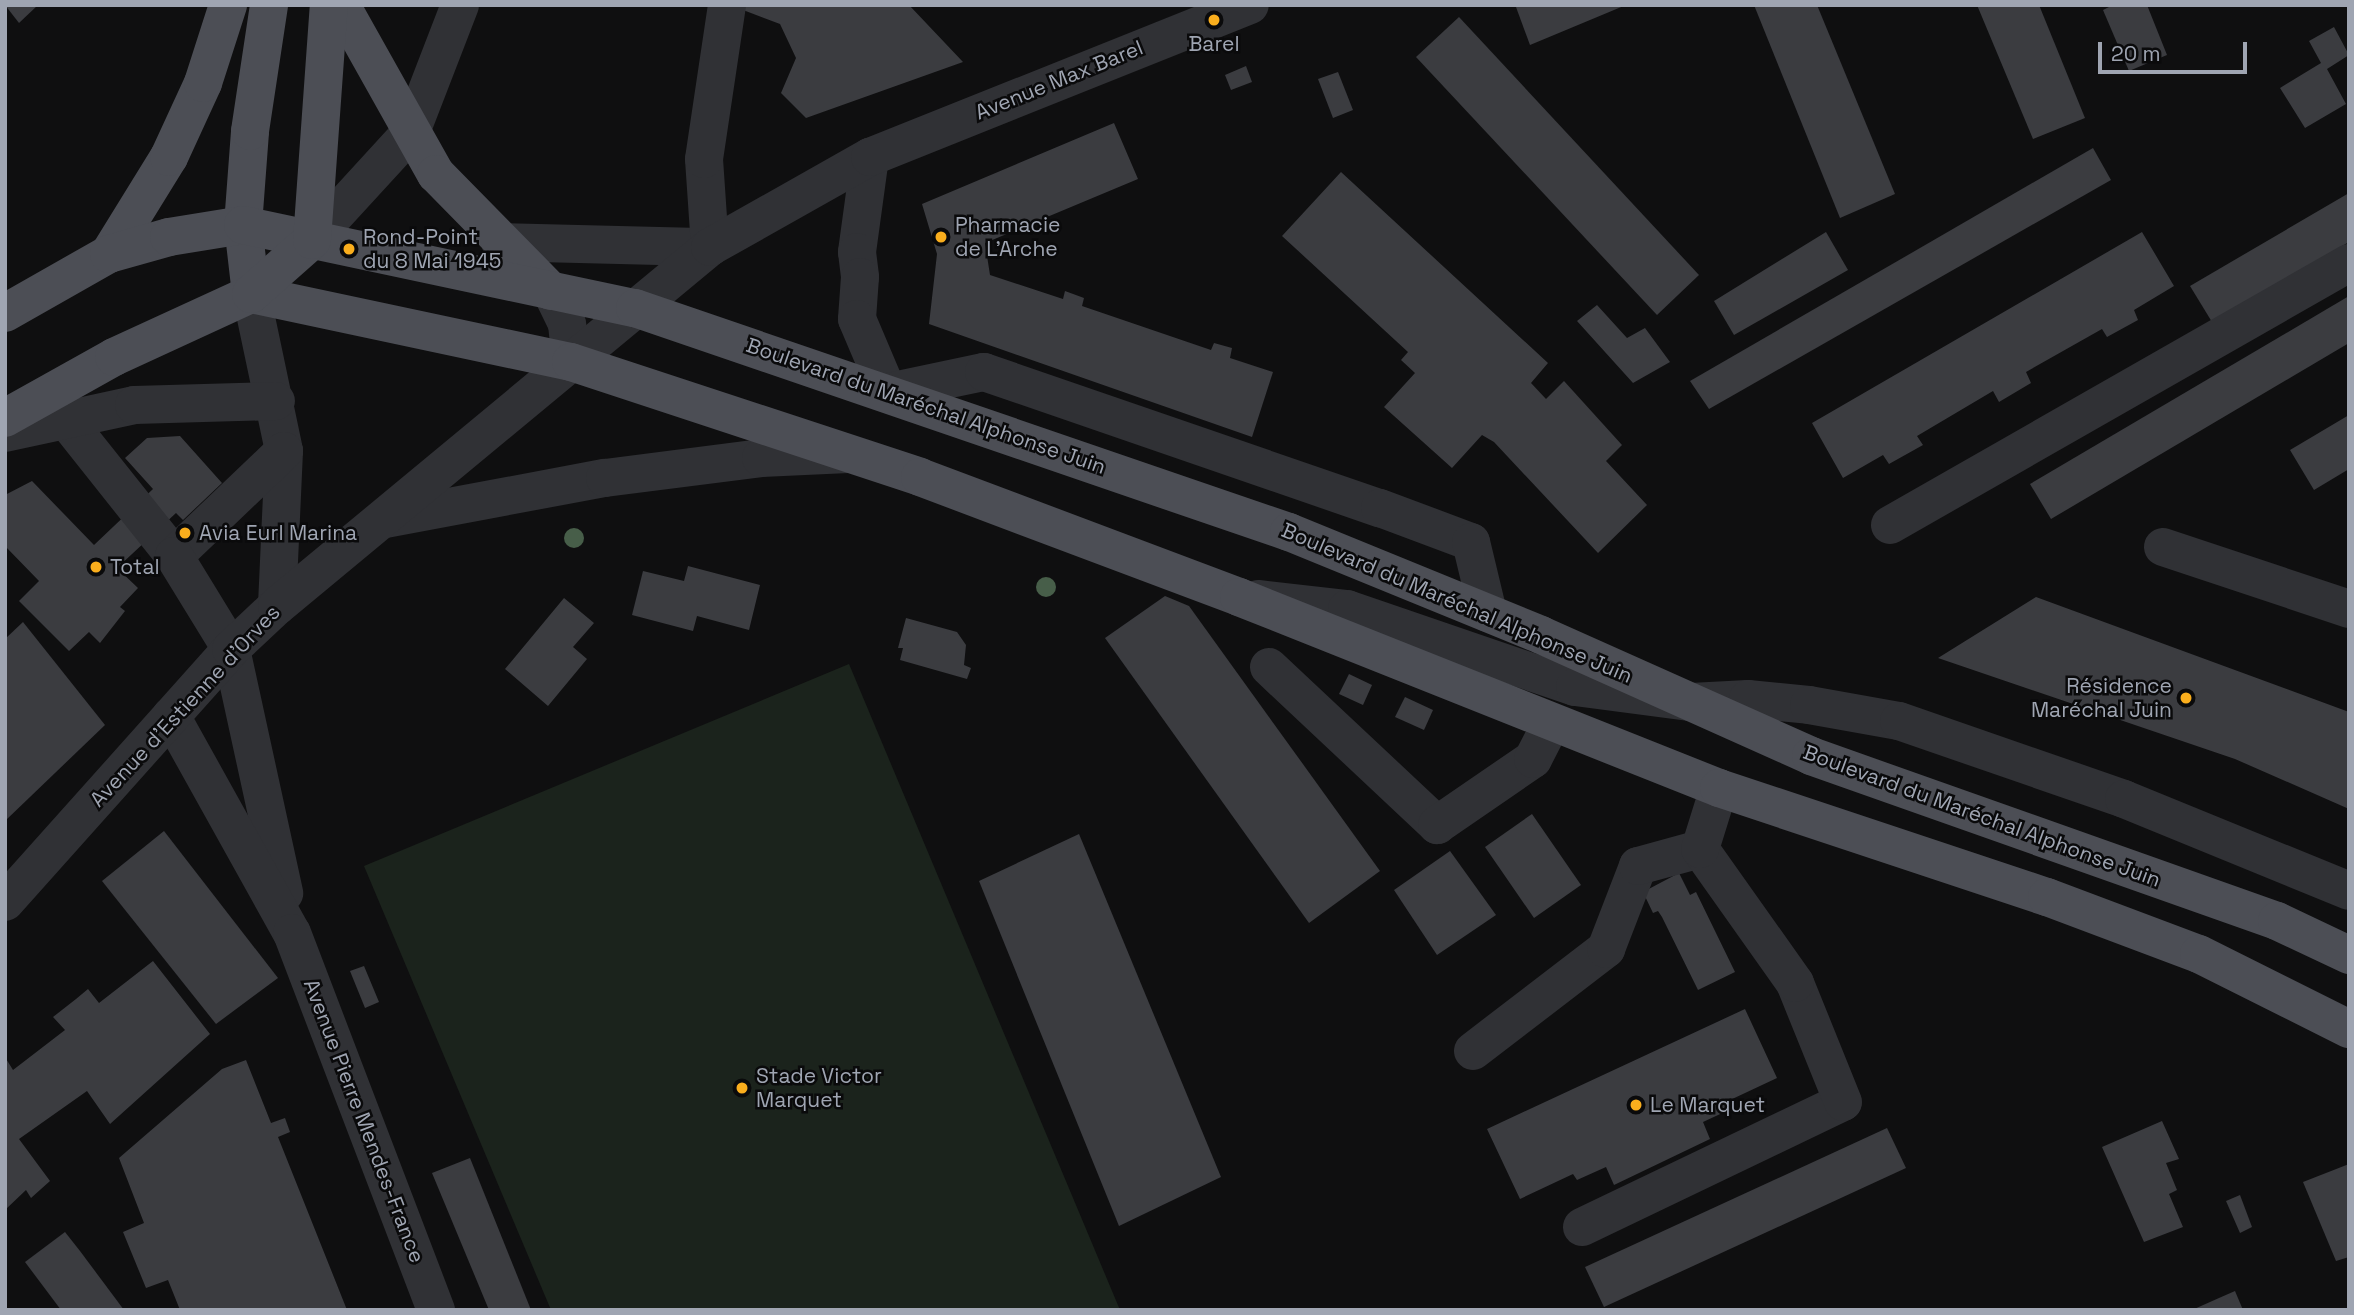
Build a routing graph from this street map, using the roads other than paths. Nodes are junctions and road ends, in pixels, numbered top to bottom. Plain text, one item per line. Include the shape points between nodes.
1 (228, 5) edge
2 (269, 5) edge
3 (329, 5) edge
4 (341, 5) edge
5 (460, 5) edge
6 (727, 5) edge
7 (1250, 5) edge
8 (411, 132) junction
9 (870, 157) junction
10 (243, 225) junction
11 (312, 240) junction
12 (500, 242) junction
13 (710, 247) junction
14 (109, 254) junction
15 (2349, 263) edge
16 (551, 290) junction
17 (251, 294) junction
18 (635, 308) junction
19 (5, 313) edge
20 (572, 362) junction
21 (888, 392) junction
22 (276, 401) junction
23 (5, 418) edge
24 (66, 419) junction
25 (5, 433) edge
26 (284, 451) junction
27 (849, 454) junction
28 (383, 520) junction
29 (1891, 525) dead end
30 (2163, 547) dead end
31 (174, 556) junction
32 (1239, 597) junction
33 (276, 606) junction
34 (2349, 609) edge
35 (1488, 613) junction
36 (231, 649) junction
37 (1269, 667) dead end
38 (1691, 702) junction
39 (171, 716) junction
40 (1551, 724) junction
41 (1720, 788) junction
42 (1700, 849) junction
43 (2349, 891) edge
44 (5, 902) edge
45 (292, 933) junction
46 (2349, 955) edge
47 (2349, 1029) edge
48 (1473, 1051) dead end
49 (1582, 1227) dead end
50 (436, 1310) edge

1 - 14 main road via 203,83 169,157
2 - 10 main road via 250,131
3 - 11 main road
4 - 8 main road
5 - 8 street
6 - 13 street via 704,159
7 - 9 street, Avenue Max Barel
8 - 11 street
8 - 12 main road via 436,174
9 - 13 street, Avenue Max Barel
9 - 21 street via 857,252 857,319
10 - 11 main road
10 - 14 main road via 169,237
10 - 17 main road
11 - 16 main road
11 - 17 main road
12 - 13 street
12 - 16 main road
13 - 18 street, Avenue Max Barel
14 - 19 main road
15 - 29 street
16 - 18 main road, Boulevard du Maréchal Alphonse Juin
16 - 20 street via 568,324
17 - 20 main road
17 - 22 street
17 - 23 main road via 114,357
18 - 20 street, Avenue Max Barel
18 - 21 main road, Boulevard du Maréchal Alphonse Juin
20 - 27 main road
20 - 28 street, Avenue d'Estienne d'Orves
21 - 35 main road, Boulevard du Maréchal Alphonse Juin via 1289,532
21 - 35 street via 984,372 1393,513 1471,542
22 - 24 street via 134,405
22 - 26 street
24 - 25 street
24 - 31 street
26 - 31 street
26 - 33 street
27 - 28 street via 761,458 618,477
27 - 32 main road
28 - 33 street, Avenue d'Estienne d'Orves
30 - 34 street
31 - 36 street
32 - 38 street via 1347,609 1575,687
32 - 40 main road
33 - 36 street, Avenue d'Estienne d'Orves
35 - 38 main road, Boulevard du Maréchal Alphonse Juin
36 - 39 street, Avenue d'Estienne d'Orves
36 - 45 street
37 - 40 street via 1437,825 1533,759
38 - 43 street via 1748,699 1899,721 2124,799
38 - 46 main road, Boulevard du Maréchal Alphonse Juin via 1811,756 2277,921
39 - 44 street, Avenue d'Estienne d'Orves
39 - 45 street
40 - 41 main road
41 - 42 street
41 - 47 main road via 2047,897 2199,954
42 - 48 street via 1638,866 1606,949
42 - 49 street via 1795,983 1843,1102
45 - 50 street, Avenue Pierre Mendes-France

